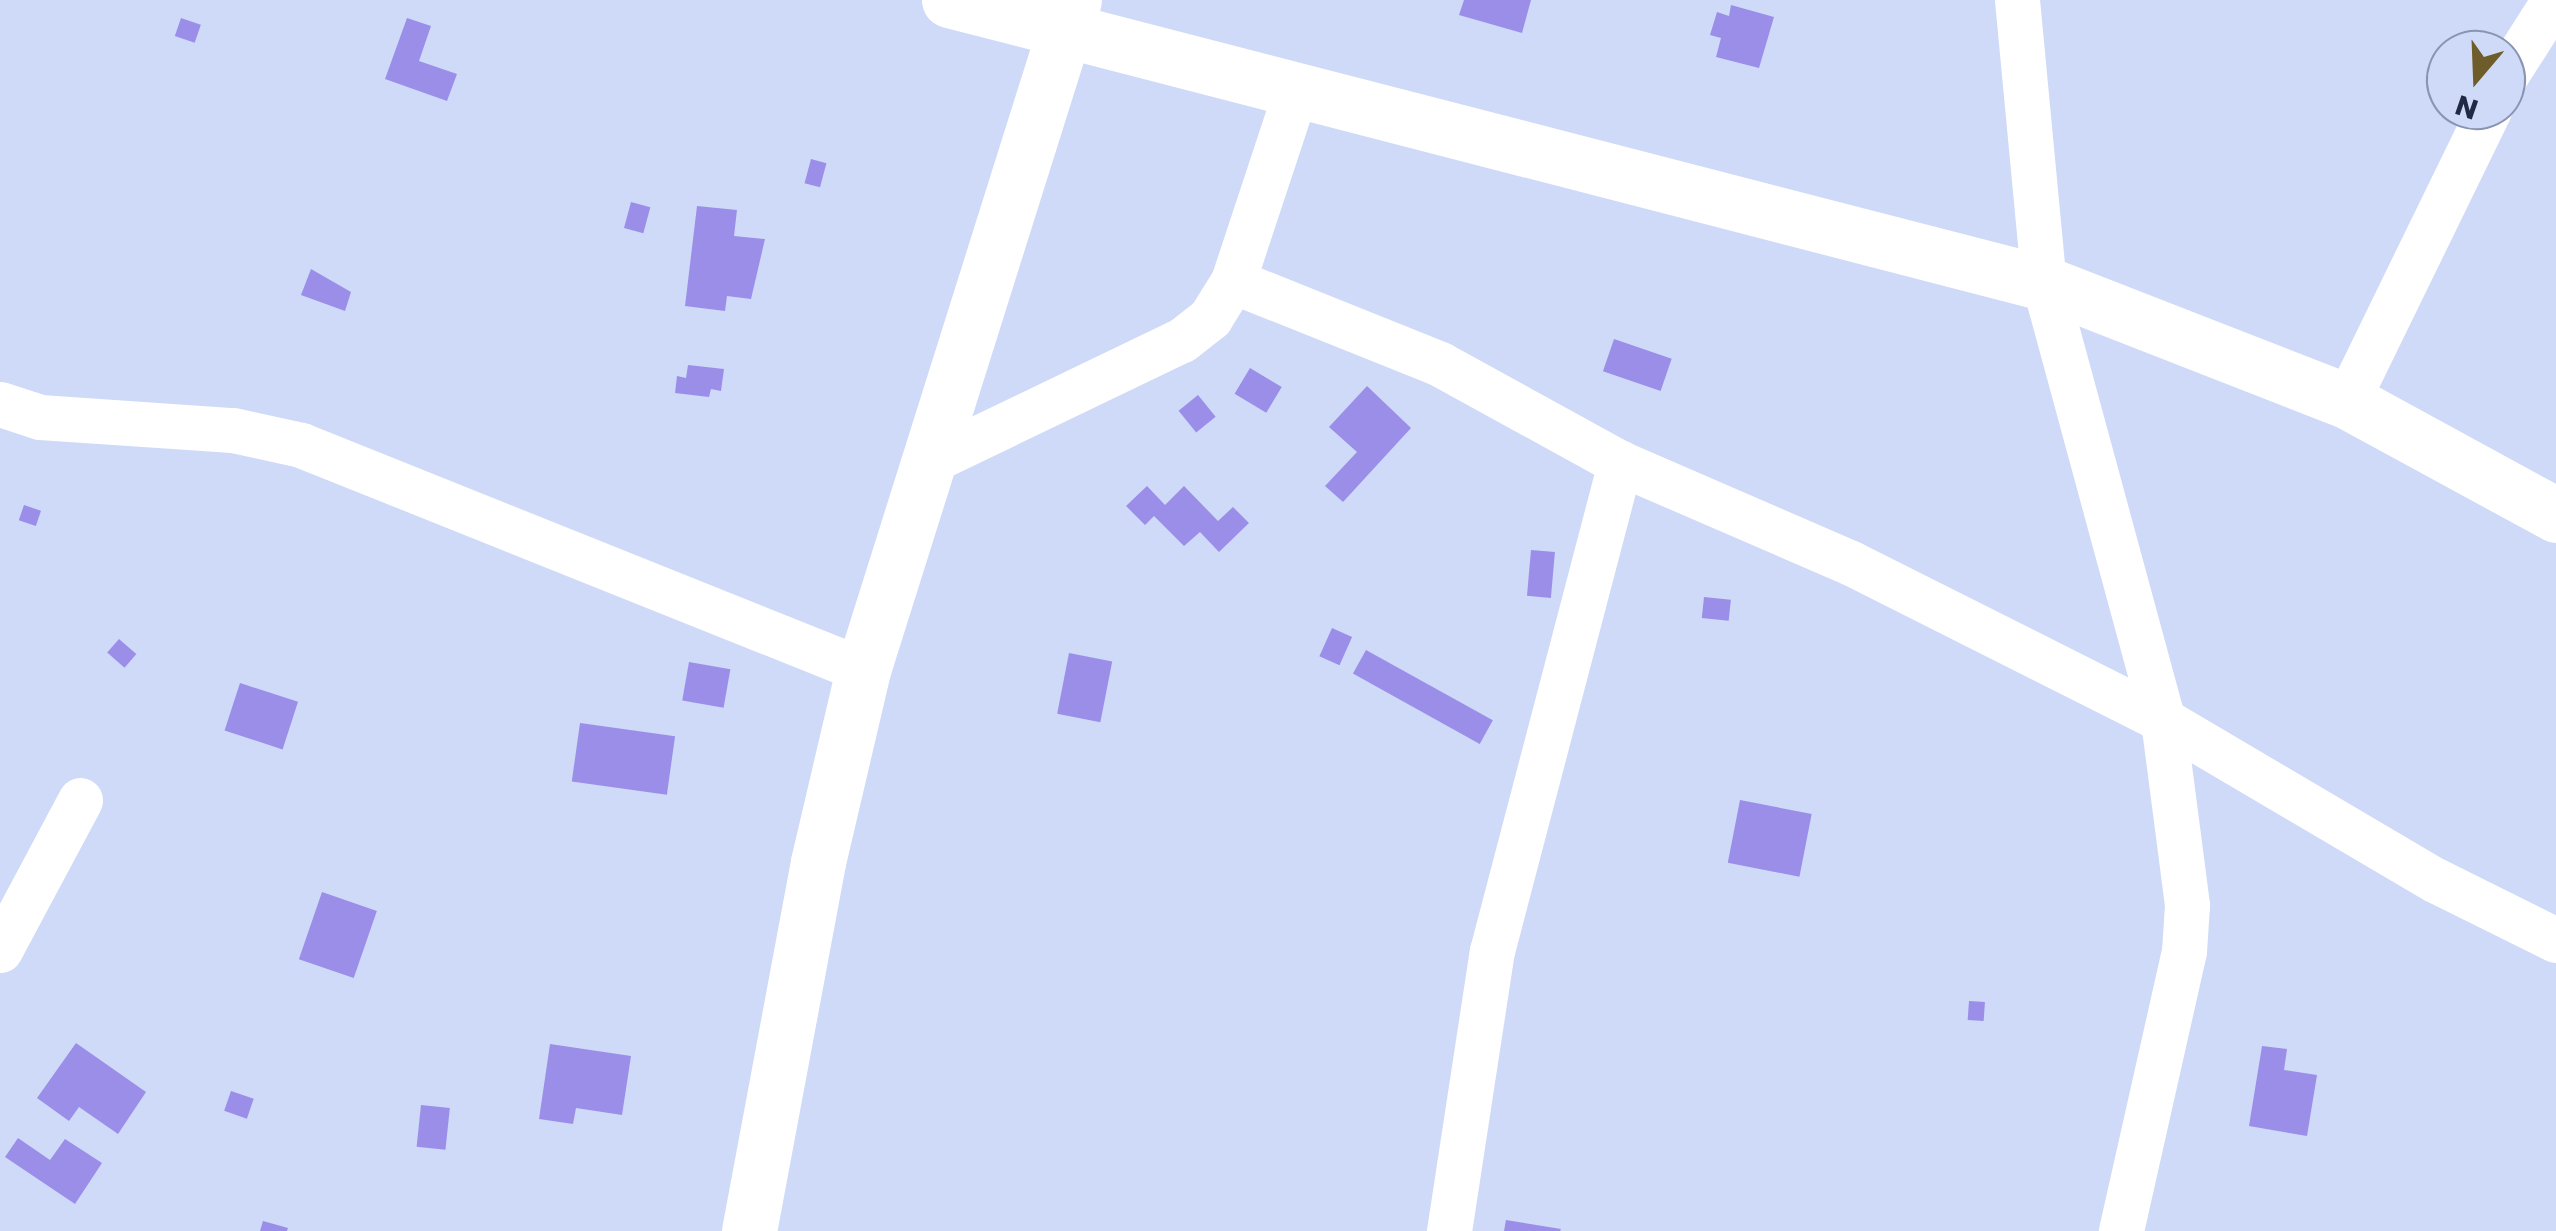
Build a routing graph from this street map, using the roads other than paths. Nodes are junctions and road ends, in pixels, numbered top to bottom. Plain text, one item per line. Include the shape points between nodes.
1 (948, 0) edge
2 (2017, 0) edge
3 (2521, 0) edge
4 (2554, 0) edge
5 (1069, 14) edge
6 (2517, 30) edge
7 (2526, 42) edge
8 (1296, 87) junction
9 (2479, 130) edge
10 (1233, 281) junction
11 (2044, 283) junction
12 (2347, 401) junction
13 (0, 404) edge
14 (928, 462) junction
15 (1620, 462) junction
16 (2556, 515) edge
17 (864, 670) junction
18 (2163, 720) junction
19 (80, 800) dead end
20 (2556, 940) edge
21 (0, 950) edge
22 (748, 1231) edge
23 (1449, 1231) edge
24 (2122, 1231) edge

1 - 5 street
2 - 11 street
3 - 6 street
4 - 7 street
5 - 8 street
5 - 14 street
8 - 10 street
8 - 11 street
9 - 12 street
10 - 14 street via 1210,318 1182,340
10 - 15 street via 1440,364
11 - 12 street
11 - 18 street
12 - 16 street
13 - 17 street via 40,418 233,430 301,445
14 - 17 street
15 - 18 street via 1851,563
15 - 23 street via 1497,932
17 - 22 street via 818,862
18 - 20 street via 2435,880
18 - 24 street via 2187,905 2185,936
19 - 21 street

